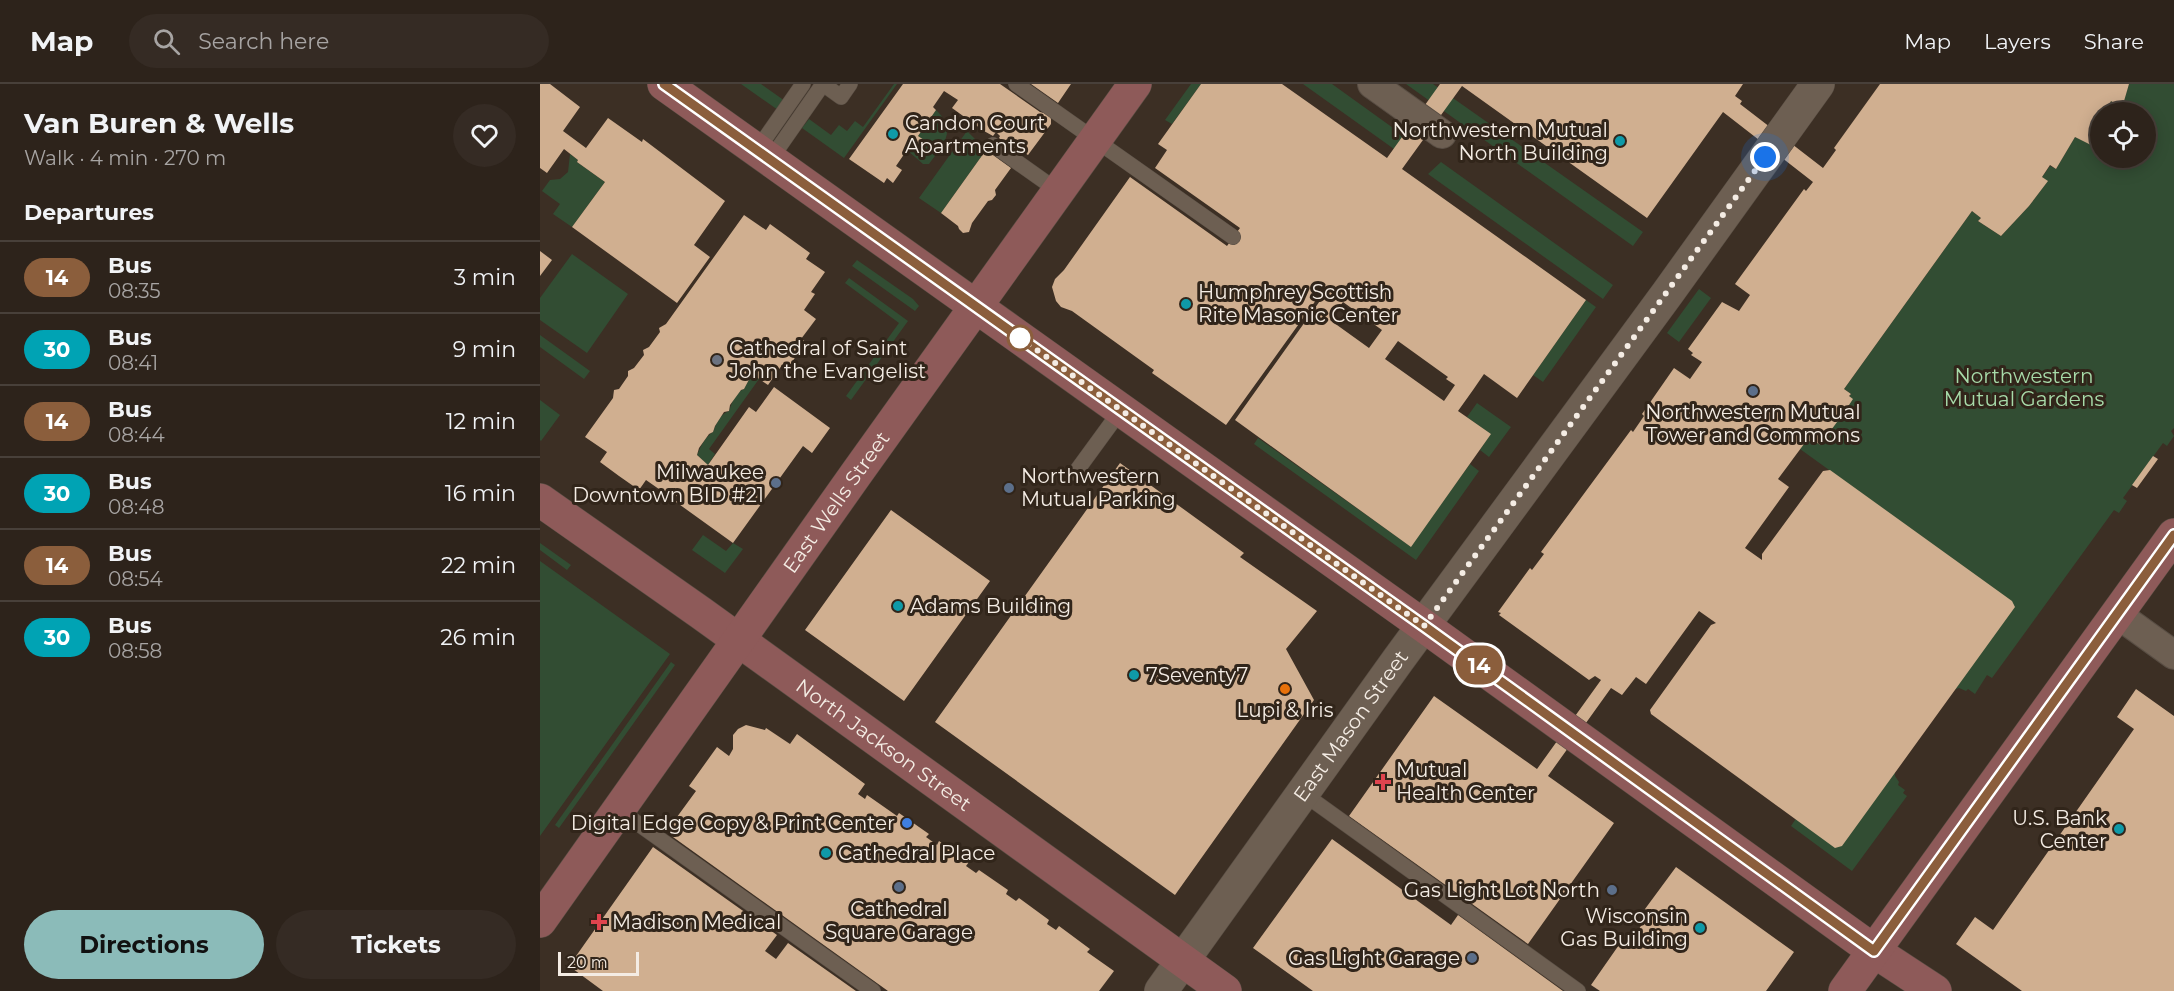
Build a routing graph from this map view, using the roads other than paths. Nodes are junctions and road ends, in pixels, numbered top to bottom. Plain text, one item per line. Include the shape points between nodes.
1 (664, 84) edge
2 (803, 84) edge
3 (823, 84) edge
4 (850, 84) edge
5 (1016, 84) edge
6 (1135, 84) edge
7 (1372, 84) edge
8 (1818, 84) edge
9 (1442, 134) dead end
10 (1095, 141) junction
11 (993, 145) dead end
12 (764, 155) junction
13 (1058, 191) junction
14 (1233, 237) dead end
15 (976, 306) junction
16 (1121, 410) junction
17 (1075, 473) dead end
18 (540, 500) edge
19 (2174, 535) edge
20 (2117, 614) junction
21 (1424, 626) junction
22 (738, 640) junction
23 (2174, 655) edge
24 (1304, 794) junction
25 (618, 810) junction
26 (540, 921) edge
27 (1874, 951) junction
28 (1183, 961) junction
29 (873, 991) edge
30 (1161, 991) edge
31 (1225, 991) edge
32 (1578, 991) edge
33 (1845, 991) edge
34 (1935, 991) edge

1 - 12 main road
2 - 12 lane
3 - 4 lane via 841,97
3 - 12 lane
5 - 10 lane
6 - 10 main road, East Wells Street
7 - 9 street
8 - 21 street, East Mason Street
10 - 13 main road, East Wells Street
10 - 14 lane
11 - 13 lane
12 - 15 main road
13 - 15 main road, East Wells Street
15 - 16 main road
15 - 22 main road, East Wells Street
16 - 17 lane
16 - 21 main road
18 - 22 main road, North Jackson Street
19 - 20 main road
20 - 23 street
20 - 27 main road
21 - 24 street, East Mason Street
21 - 27 main road
22 - 25 main road, East Wells Street
22 - 28 main road, North Jackson Street
24 - 28 street, East Mason Street
24 - 32 lane
25 - 26 main road, East Wells Street
25 - 29 lane
27 - 33 main road
27 - 34 main road
28 - 30 street, East Mason Street
28 - 31 main road, North Jackson Street

